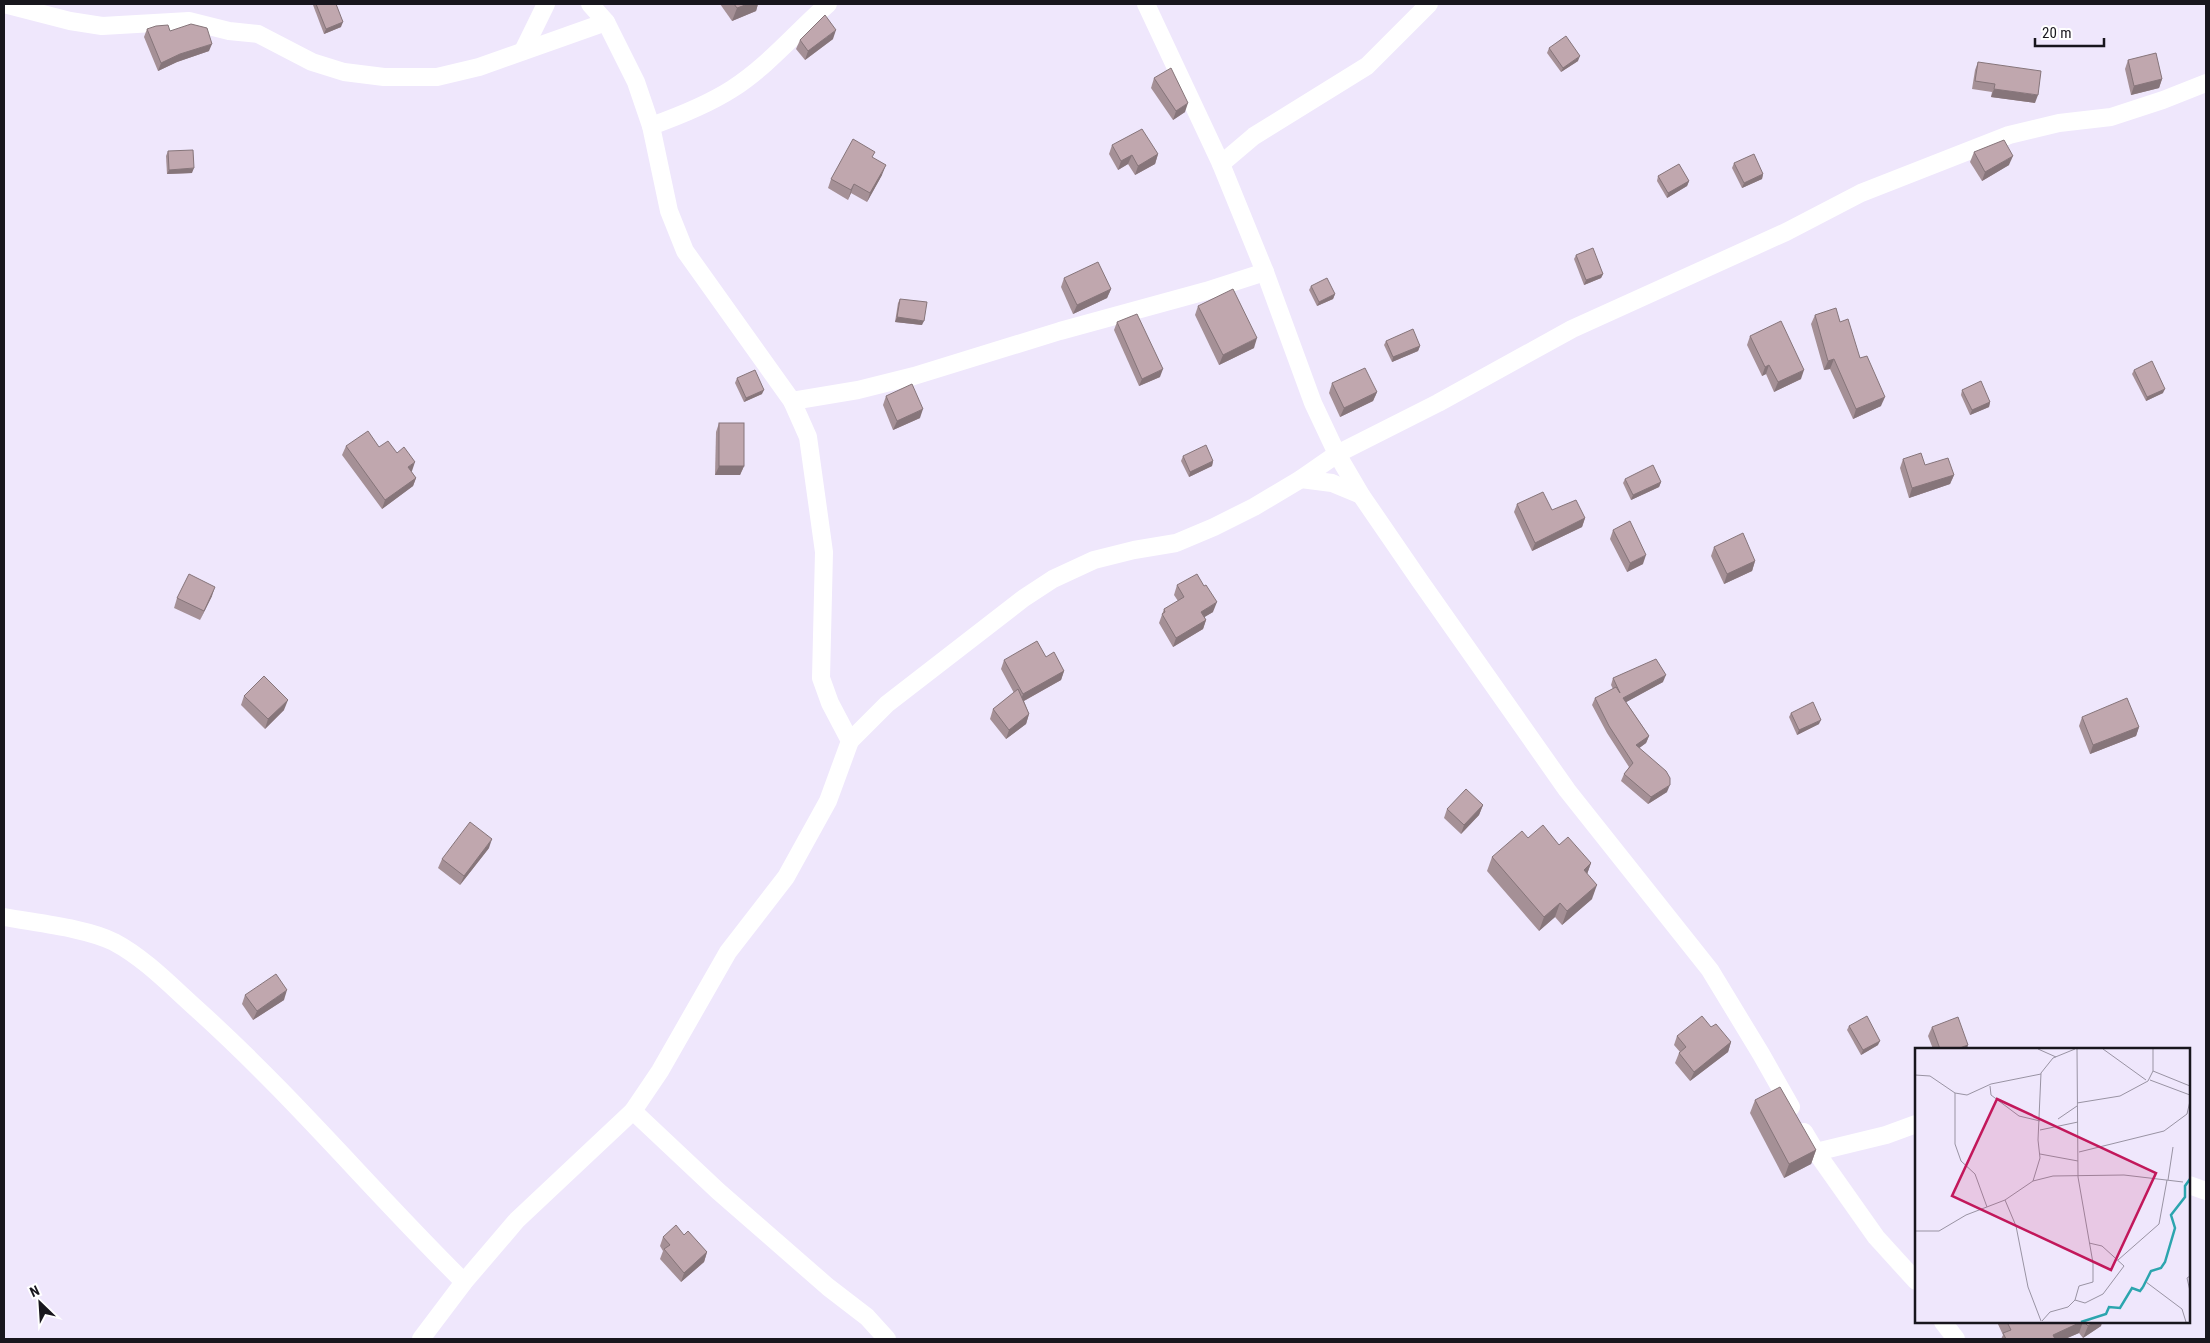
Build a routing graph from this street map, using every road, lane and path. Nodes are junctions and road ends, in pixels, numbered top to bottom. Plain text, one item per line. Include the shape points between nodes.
1 (4, 4) edge
2 (546, 4) edge
3 (590, 4) edge
4 (828, 4) edge
5 (1146, 4) edge
6 (1429, 4) edge
7 (606, 22) junction
8 (523, 51) junction
9 (2206, 83) edge
10 (651, 126) junction
11 (1221, 164) junction
12 (1265, 272) junction
13 (792, 401) junction
14 (1337, 454) junction
15 (1301, 479) junction
16 (1361, 495) junction
17 (850, 741) junction
18 (4, 917) edge
19 (633, 1111) junction
20 (1915, 1124) edge
21 (1816, 1152) junction
22 (2190, 1185) edge
23 (2206, 1191) edge
24 (1915, 1279) edge
25 (464, 1282) junction
26 (1944, 1323) edge
27 (421, 1339) edge
28 (887, 1339) edge
29 (1956, 1339) edge

1 - 8 street via 102,26 189,20 229,31 258,34 312,62 344,72 384,77 437,77 479,67
2 - 8 street
3 - 7 street
4 - 10 street via 733,89 696,109
5 - 11 street
6 - 11 street via 1367,66 1254,136
7 - 8 street
7 - 10 street via 636,82
9 - 14 street via 2112,117 2059,123 2009,136 1861,193 1786,232 1572,329
10 - 13 street via 669,211 685,251
11 - 12 street
12 - 13 street via 914,376
12 - 14 street via 1312,403
13 - 17 street via 812,453 824,552 821,678
14 - 15 street
14 - 16 street
15 - 16 street via 1332,483
15 - 17 street via 1254,507 1176,543 1094,560 1053,579 888,704
16 - 21 street via 1567,790 1710,970
17 - 19 street via 828,801 786,877 728,952 660,1071
18 - 25 street via 82,932 114,942 152,969 286,1094
19 - 25 street via 518,1220
19 - 28 street via 718,1191 828,1287 868,1317
20 - 21 street
21 - 24 street via 1876,1237
22 - 23 street
25 - 27 street
26 - 29 street

